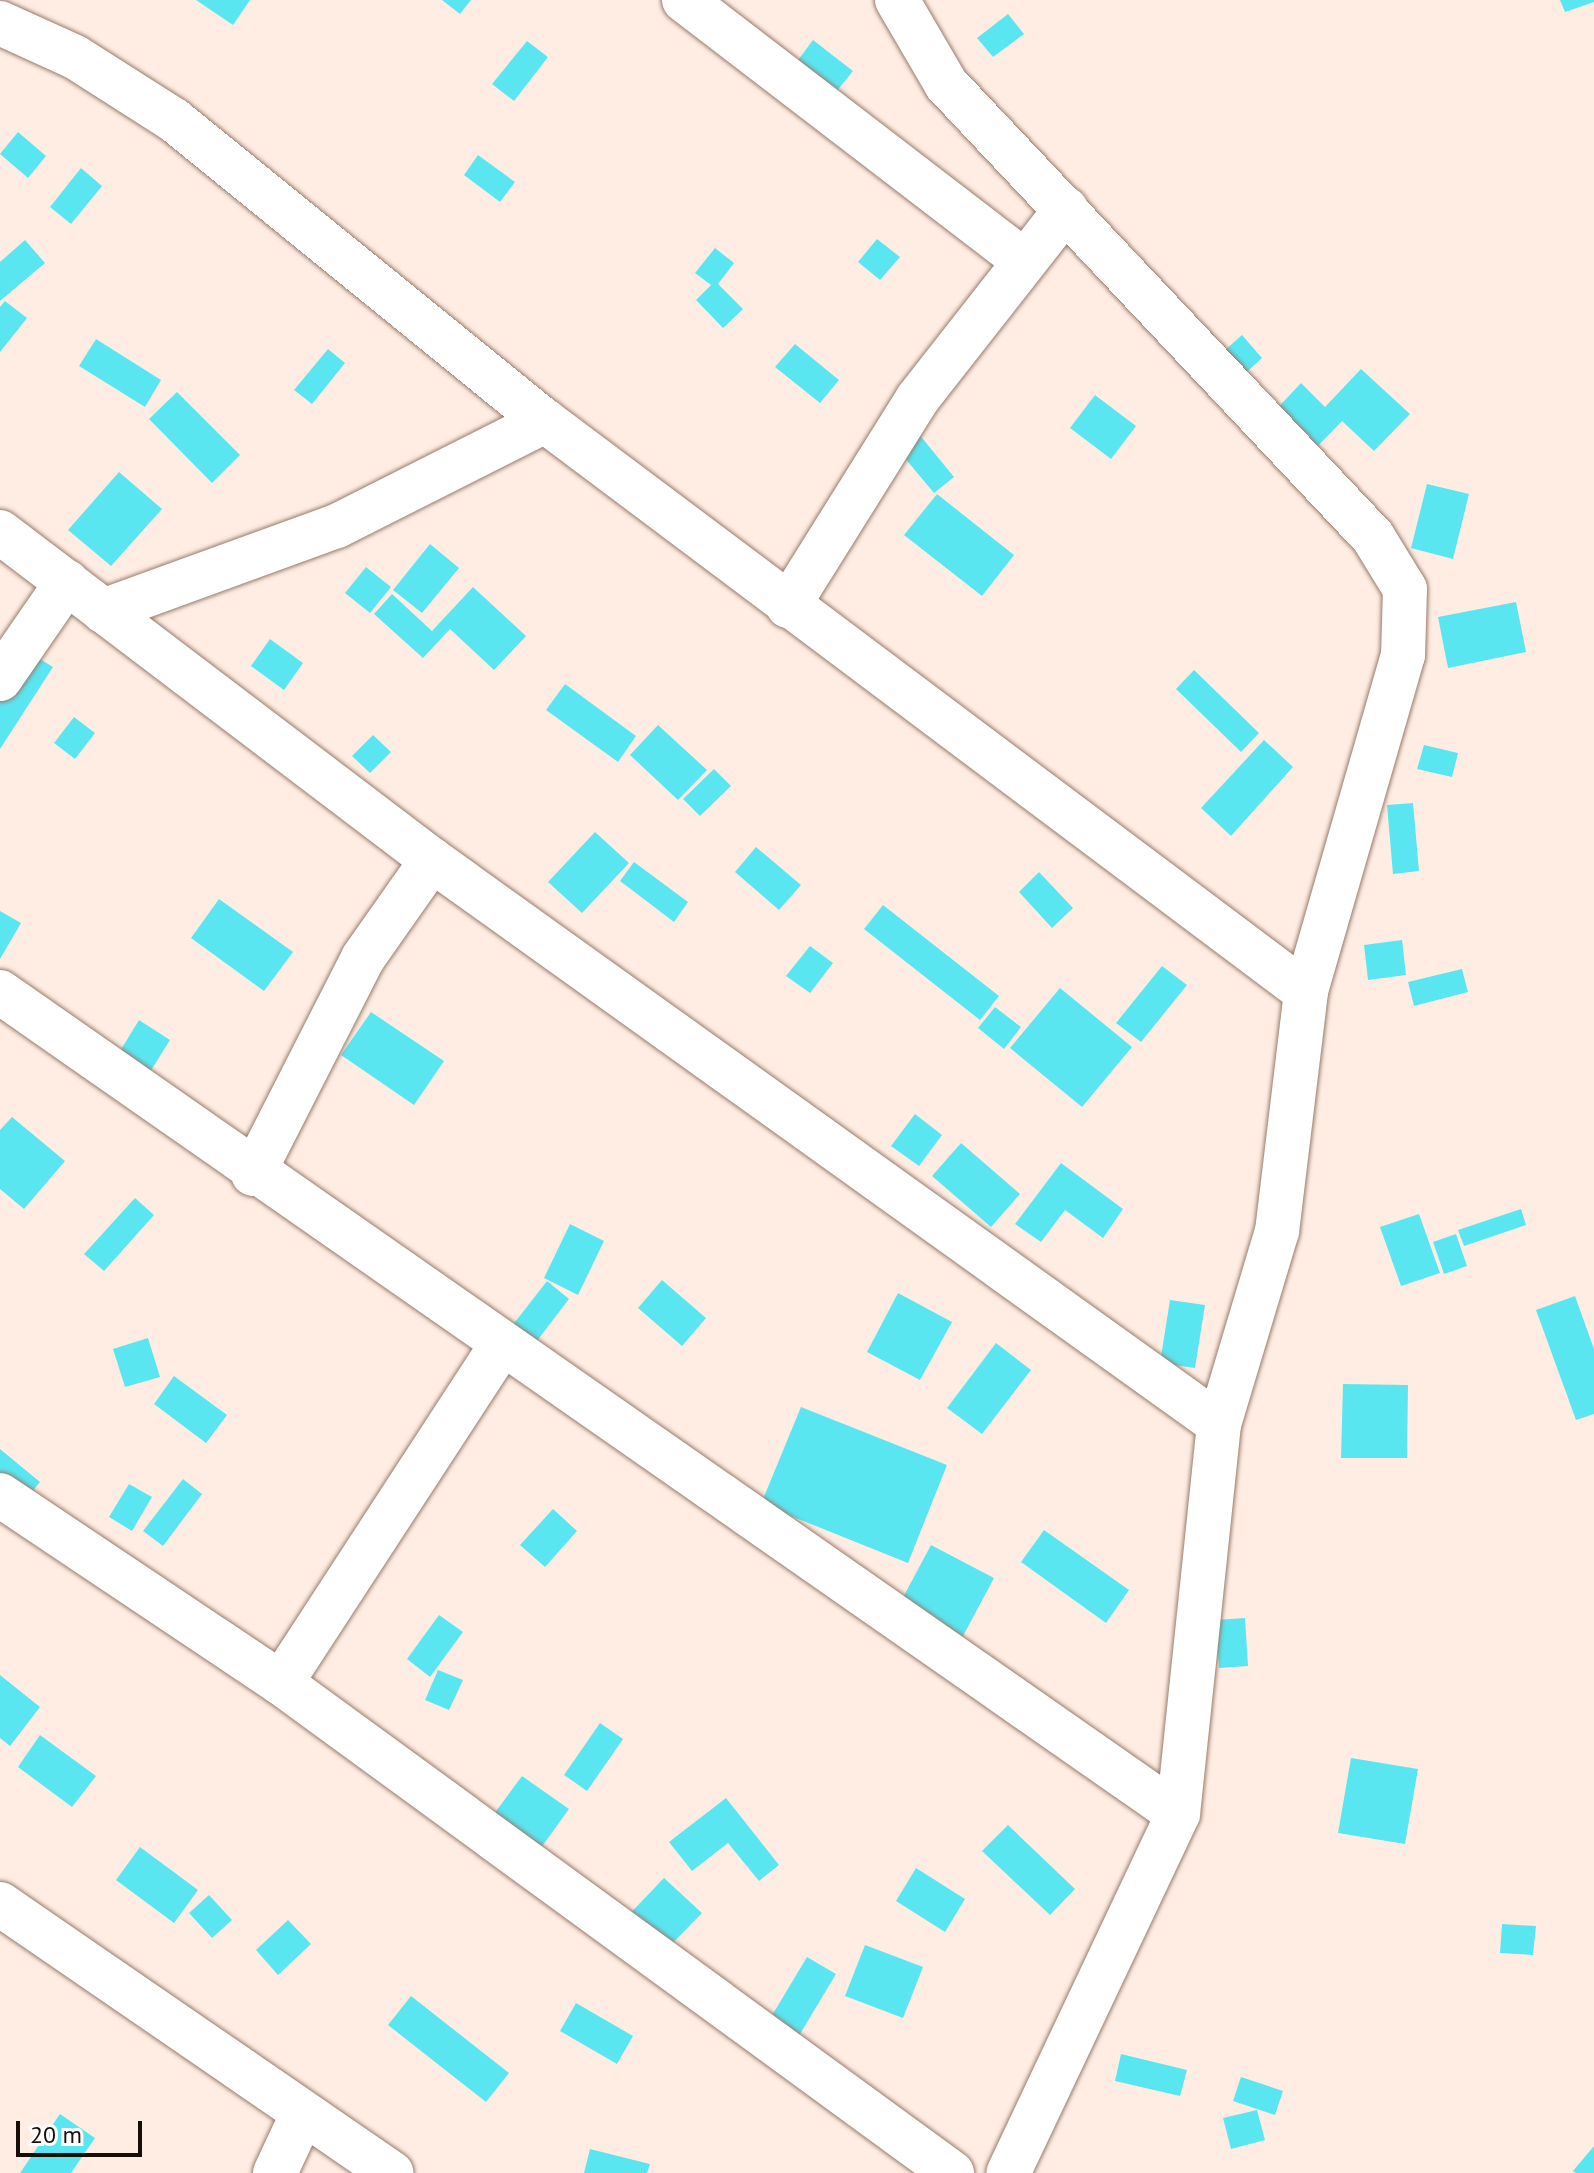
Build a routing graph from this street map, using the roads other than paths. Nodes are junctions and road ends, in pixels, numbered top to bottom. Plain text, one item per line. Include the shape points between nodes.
1 (684, 0) edge
2 (897, 0) edge
3 (0, 23) edge
4 (1066, 209) junction
5 (1024, 261) junction
6 (545, 421) junction
7 (0, 532) edge
8 (67, 582) junction
9 (788, 606) junction
10 (103, 611) junction
11 (0, 679) edge
12 (432, 860) junction
13 (0, 992) edge
14 (1306, 992) junction
15 (253, 1174) junction
16 (501, 1346) junction
17 (1219, 1424) junction
18 (0, 1495) edge
19 (281, 1683) junction
20 (1178, 1814) junction
21 (0, 1904) edge
22 (302, 2115) junction
23 (275, 2173) edge
24 (391, 2173) edge
25 (952, 2173) edge
26 (1008, 2173) edge

1 - 5 street
2 - 4 street via 946,84
3 - 6 street via 75,57 174,120
4 - 5 street
4 - 14 street via 1373,537 1405,589 1403,655
5 - 9 street via 918,398
6 - 9 street
6 - 10 street via 337,526
7 - 8 street
8 - 10 street
8 - 11 street
9 - 14 street
10 - 12 street
12 - 15 street via 363,958
12 - 17 street
13 - 15 street
14 - 17 street via 1277,1231
15 - 16 street
16 - 19 street
16 - 20 street
17 - 20 street
18 - 19 street
19 - 25 street
20 - 26 street
21 - 22 street
22 - 23 street
22 - 24 street

